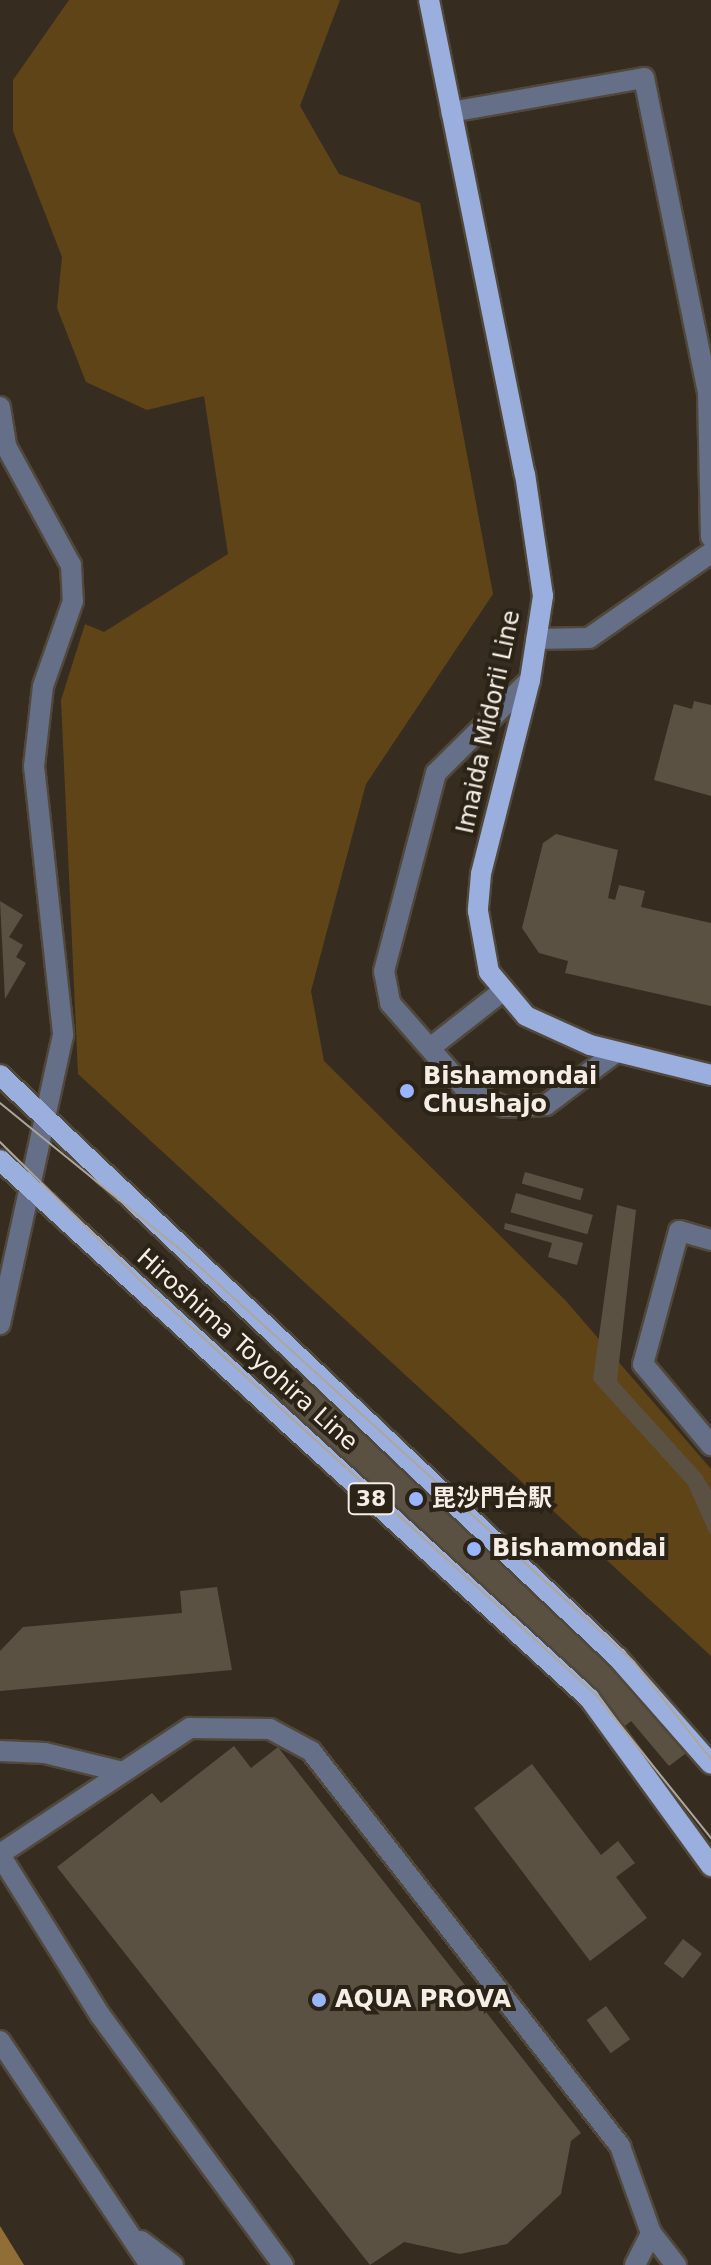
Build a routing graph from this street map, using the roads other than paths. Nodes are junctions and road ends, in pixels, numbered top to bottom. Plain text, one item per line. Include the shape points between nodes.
1 (429, 0) edge
2 (451, 112) junction
3 (0, 407) edge
4 (711, 537) edge
5 (711, 553) edge
6 (536, 639) junction
7 (530, 680) junction
8 (504, 990) junction
9 (430, 1048) junction
10 (616, 1052) junction
11 (0, 1075) edge
12 (711, 1075) edge
13 (43, 1113) junction
14 (0, 1160) edge
15 (31, 1188) junction
16 (711, 1240) edge
17 (0, 1324) edge
18 (711, 1445) edge
19 (0, 1751) edge
20 (711, 1764) edge
21 (123, 1772) junction
22 (0, 1854) edge
23 (711, 1866) edge
24 (0, 2041) edge
25 (131, 2233) junction
26 (651, 2233) junction
27 (150, 2265) edge
28 (173, 2265) edge
29 (283, 2265) edge
30 (635, 2265) edge
31 (676, 2265) edge

1 - 2 main road, Imaida Midorii Line
2 - 4 street via 644,78 708,393
2 - 6 main road, Imaida Midorii Line via 525,474 543,596
3 - 13 street via 6,446 71,577 73,601 43,686 34,766 63,1035
5 - 6 street via 589,638
6 - 7 main road, Imaida Midorii Line
7 - 8 main road, Imaida Midorii Line via 481,874 478,911 489,972
7 - 9 street via 436,773 384,971 390,1003
8 - 9 street
8 - 10 main road, Imaida Midorii Line via 526,1016
9 - 10 street via 468,1092 505,1107 546,1105
10 - 12 main road, Imaida Midorii Line
11 - 13 main road, Hiroshima Toyohira Line / 38
13 - 15 street
13 - 20 main road, Hiroshima Toyohira Line / 38 via 617,1657
14 - 15 main road, Hiroshima Toyohira Line / 38
15 - 17 street
15 - 23 main road, Hiroshima Toyohira Line / 38 via 589,1698
16 - 18 street via 679,1231 643,1364
19 - 21 street via 45,1753
21 - 22 street
21 - 26 street via 190,1728 270,1729 311,1751 620,2146
22 - 29 street via 100,2015
24 - 25 street
25 - 27 street
25 - 28 street
26 - 30 street
26 - 31 street

